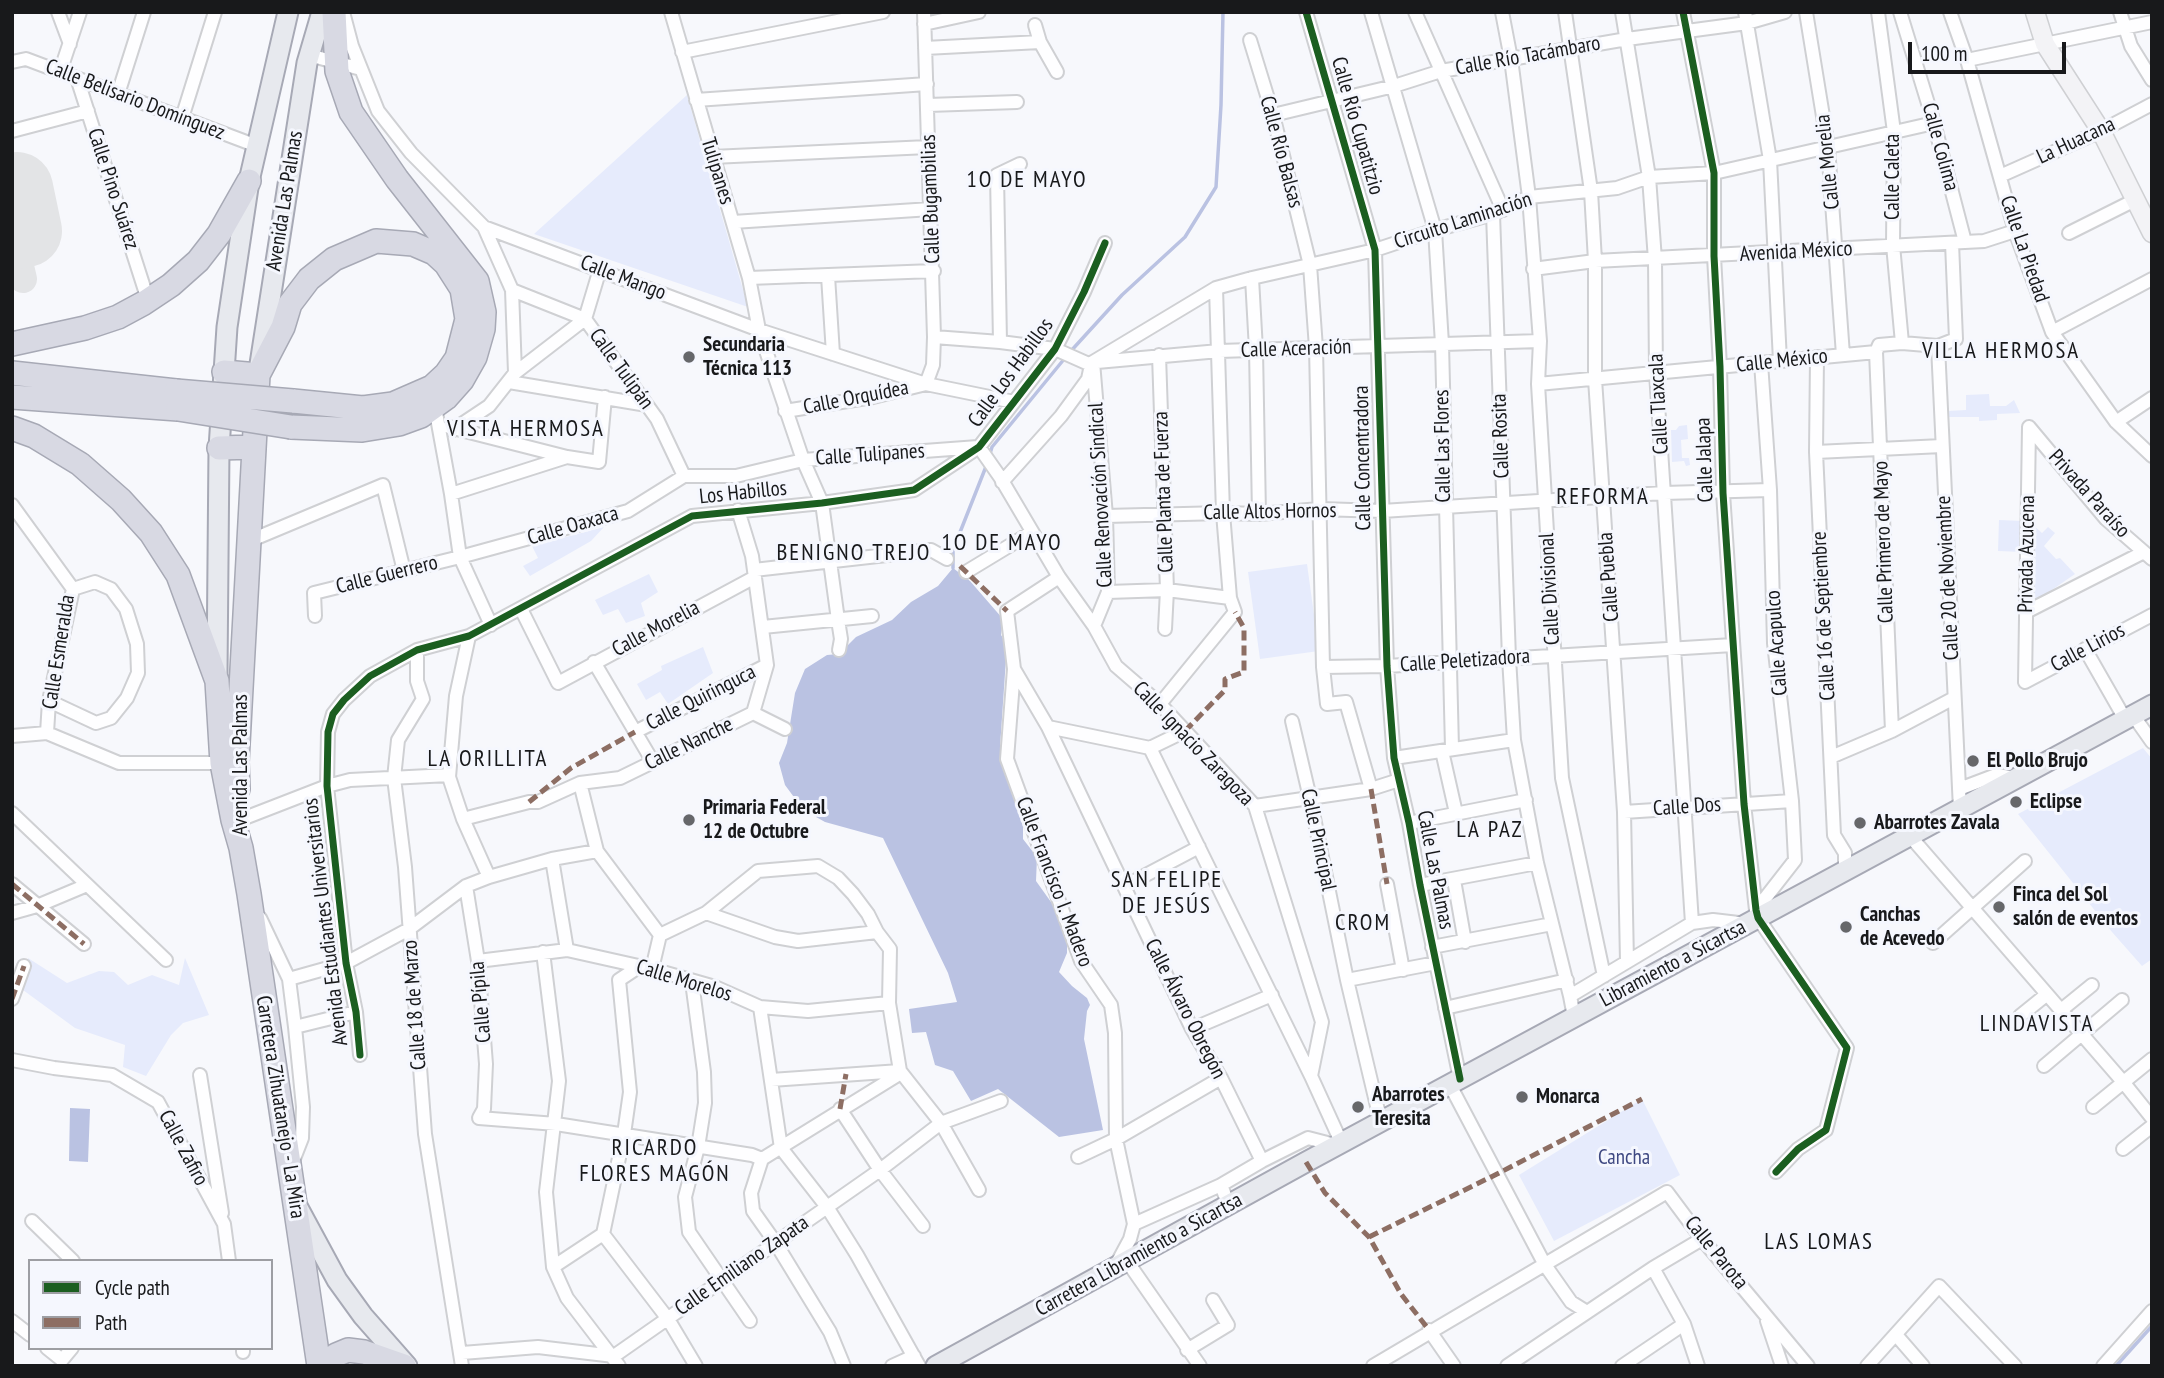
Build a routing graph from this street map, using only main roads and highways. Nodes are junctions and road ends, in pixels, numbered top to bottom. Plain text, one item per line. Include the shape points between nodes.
1 (288, 12) edge
2 (322, 12) edge
3 (334, 12) edge
4 (280, 46) junction
5 (309, 55) junction
6 (249, 181) junction
7 (12, 344) edge
8 (224, 372) junction
9 (12, 373) edge
10 (258, 376) junction
11 (12, 397) edge
12 (177, 400) junction
13 (12, 428) edge
14 (254, 447) junction
15 (219, 448) junction
16 (217, 681) junction
17 (2152, 705) edge
18 (230, 762) junction
19 (241, 848) joint
20 (1340, 1145) joint
21 (295, 1203) junction
22 (319, 1366) edge
23 (328, 1366) edge
24 (406, 1366) edge
25 (936, 1366) edge

1 - 4 main road, Avenida Las Palmas
2 - 5 main road, Avenida Las Palmas
3 - 12 highway, bridge via 336,64 351,113 477,281 484,312 481,340 462,380 437,414 399,424 362,430 291,427
4 - 5 main road
4 - 6 main road, Avenida Las Palmas
5 - 10 main road, Avenida Las Palmas
6 - 7 highway via 198,261 148,300 85,328
6 - 8 main road, Avenida Las Palmas
8 - 10 highway
8 - 15 main road, Avenida Las Palmas
9 - 12 highway
10 - 12 highway, bridge via 290,304 309,279 334,259 376,242 413,244 446,264 462,289 467,319 457,358 432,387 393,404 363,408 293,401
10 - 14 highway, Avenida Las Palmas
11 - 12 highway
13 - 16 highway via 80,464 151,533 178,575
14 - 15 highway
14 - 18 highway, Avenida Las Palmas
15 - 16 main road, Avenida Las Palmas
16 - 18 highway, Avenida Las Palmas
17 - 20 main road, Libramiento a Sicartsa
18 - 19 highway, Avenida Las Palmas
19 - 21 highway, Carretera Zihuatanejo - La Mira
20 - 25 main road, Carretera Libramiento a Sicartsa
21 - 22 highway, Carretera Zihuatanejo - La Mira
21 - 24 main road via 337,1280
23 - 24 highway via 336,1355 348,1350

